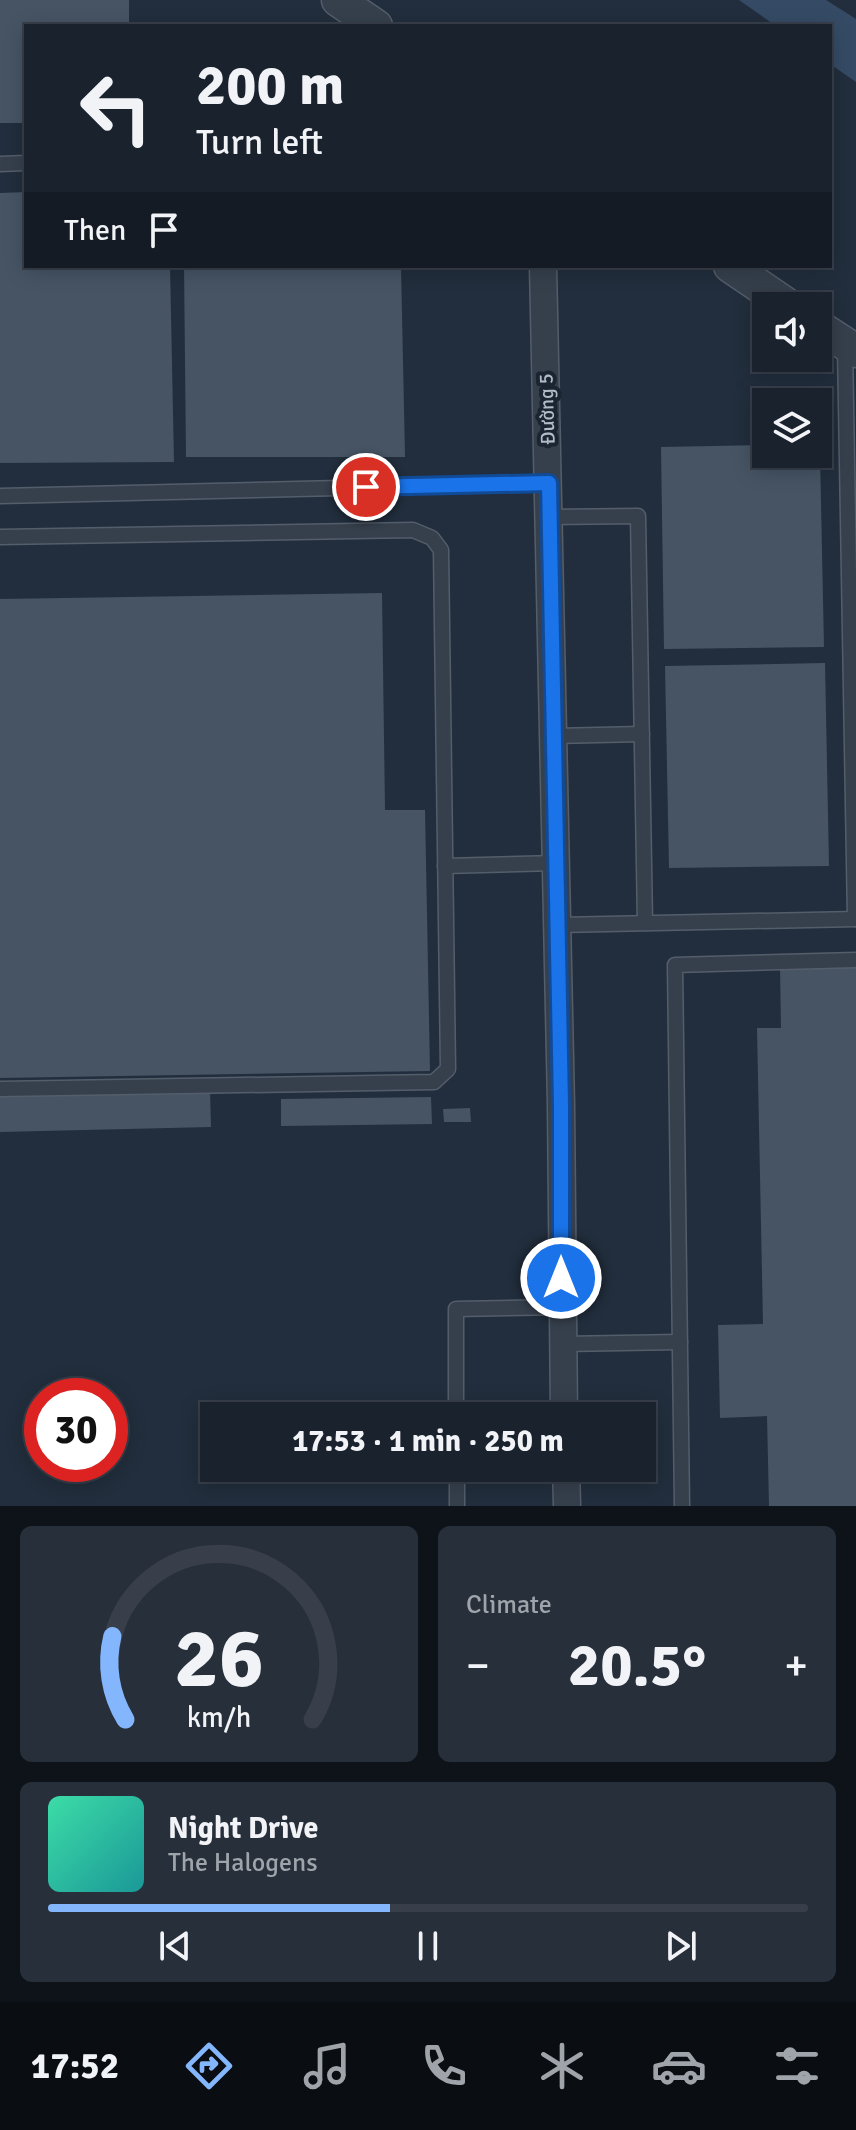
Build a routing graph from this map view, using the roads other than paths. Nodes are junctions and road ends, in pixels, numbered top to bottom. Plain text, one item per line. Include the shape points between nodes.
1 (338, 0) edge
2 (373, 24) edge
3 (24, 163) edge
4 (0, 164) edge
5 (543, 268) edge
6 (733, 268) edge
7 (768, 292) edge
8 (832, 335) edge
9 (851, 348) edge
10 (549, 483) junction
11 (0, 496) edge
12 (550, 517) junction
13 (0, 537) edge
14 (642, 734) junction
15 (554, 736) junction
16 (557, 863) junction
17 (445, 866) junction
18 (856, 919) edge
19 (645, 923) junction
20 (558, 925) junction
21 (856, 960) edge
22 (0, 1089) edge
23 (561, 1307) junction
24 (680, 1342) junction
25 (562, 1344) junction
26 (456, 1402) edge
27 (564, 1402) edge
28 (457, 1482) edge
29 (566, 1482) edge
30 (457, 1506) edge
31 (567, 1506) edge
32 (682, 1506) edge

1 - 2 street
3 - 4 lane
5 - 10 street, Đường 5
6 - 7 street
8 - 9 street
9 - 18 lane
10 - 11 lane
10 - 12 street, Đường 5
12 - 14 lane via 638,516
12 - 15 street, Đường 5
13 - 17 lane via 413,530 432,538 441,550
14 - 15 lane
14 - 19 lane
15 - 16 street, Đường 5
16 - 17 lane
16 - 20 street, Đường 5
17 - 22 lane via 448,1069 434,1082
18 - 19 lane
19 - 20 lane
20 - 23 street, Đường 5
21 - 24 lane via 675,965
23 - 25 street, Đường 5
23 - 26 lane via 456,1309
24 - 25 lane
24 - 32 lane
25 - 27 street, Đường 5
28 - 30 lane
29 - 31 street

